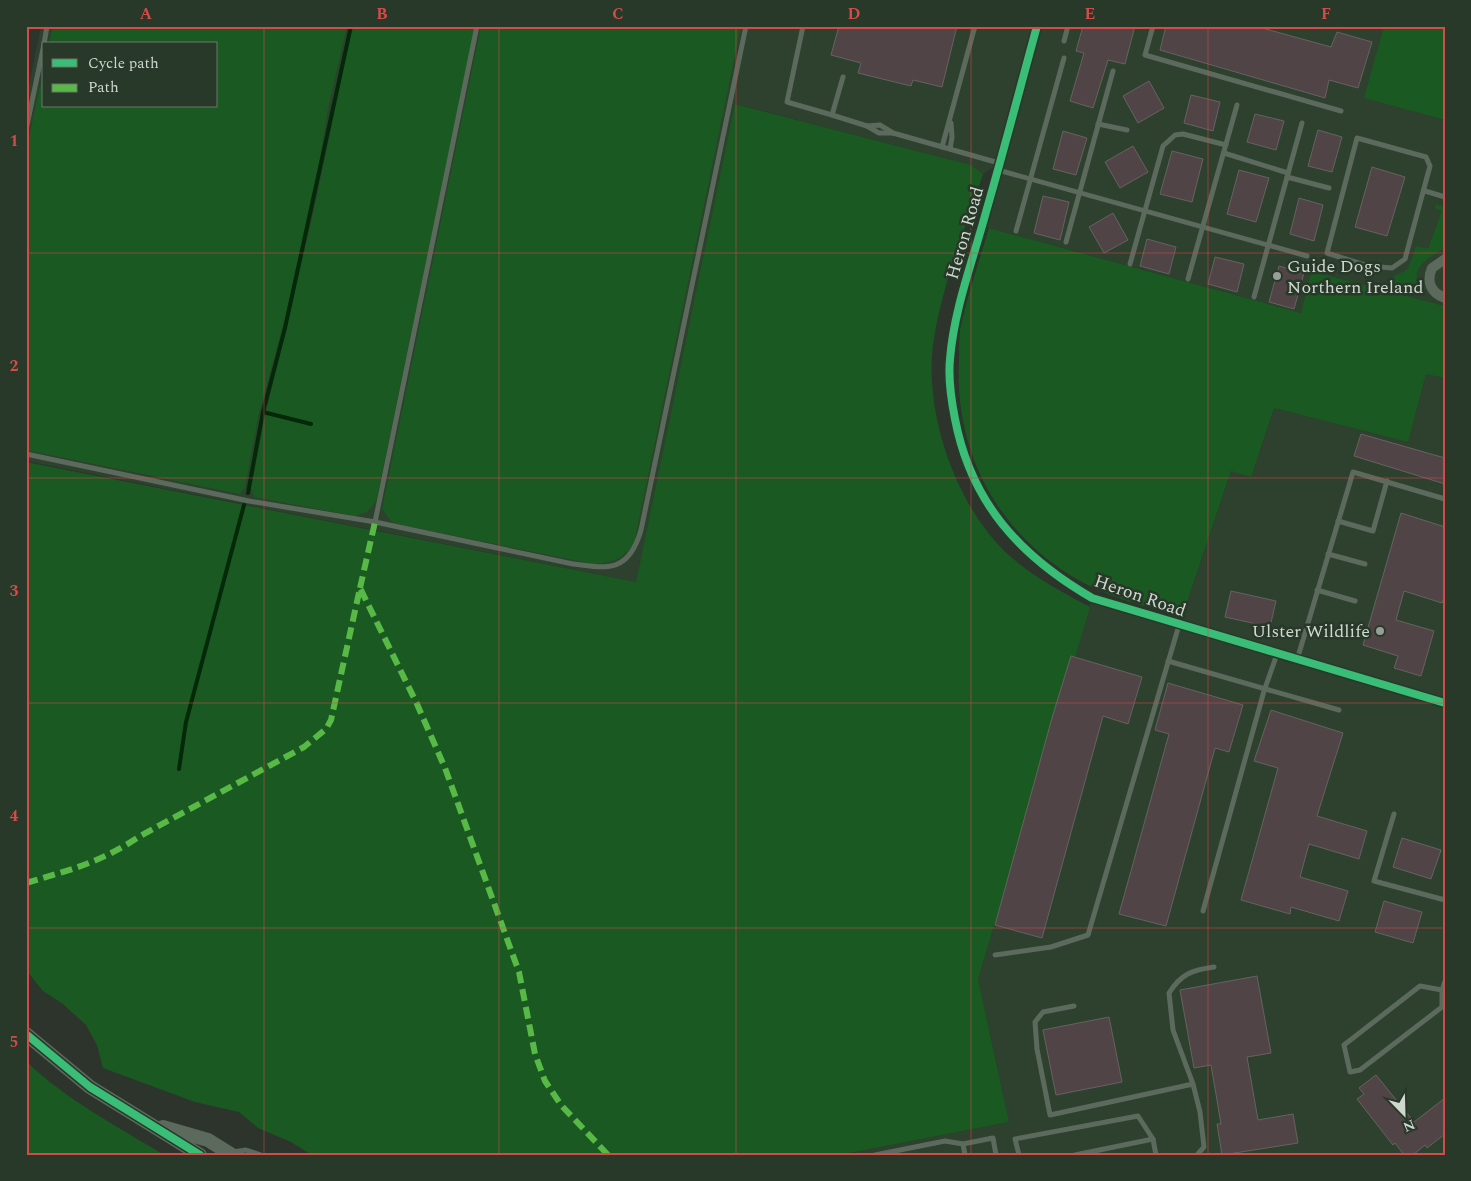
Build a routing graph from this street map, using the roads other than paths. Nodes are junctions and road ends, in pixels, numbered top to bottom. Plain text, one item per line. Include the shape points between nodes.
1 (47, 26) edge
2 (477, 26) edge
3 (746, 26) edge
4 (803, 26) edge
5 (975, 26) edge
6 (1037, 26) edge
7 (1068, 26) edge
8 (1153, 26) edge
9 (1064, 40) dead end
10 (44, 42) edge
11 (42, 54) edge
12 (1064, 58) dead end
13 (1113, 71) dead end
14 (843, 77) dead end
15 (1237, 105) dead end
16 (1341, 110) dead end
17 (832, 115) junction
18 (951, 122) junction
19 (1302, 123) dead end
20 (1098, 124) junction
21 (26, 130) edge
22 (1126, 130) dead end
23 (1226, 145) junction
24 (942, 147) junction
25 (950, 149) junction
26 (1224, 153) junction
27 (999, 167) junction
28 (1288, 175) junction
29 (1030, 180) junction
30 (1329, 188) dead end
31 (1425, 191) junction
32 (1080, 193) junction
33 (1445, 197) edge
34 (1145, 211) junction
35 (1203, 227) junction
36 (1016, 231) dead end
37 (1066, 242) dead end
38 (1268, 245) junction
39 (1307, 256) dead end
40 (1445, 259) edge
41 (1130, 264) dead end
42 (1188, 279) dead end
43 (1254, 297) dead end
44 (1445, 298) edge
45 (26, 454) edge
46 (1387, 481) junction
47 (1445, 499) edge
48 (1338, 521) junction
49 (375, 522) junction
50 (1328, 554) junction
51 (1366, 564) dead end
52 (1317, 590) junction
53 (1355, 601) dead end
54 (1179, 625) junction
55 (1277, 654) junction
56 (1297, 660) junction
57 (1168, 661) junction
58 (1264, 691) junction
59 (1445, 702) edge
60 (1339, 710) dead end
61 (1394, 814) dead end
62 (1445, 900) edge
63 (1203, 911) dead end
64 (995, 955) dead end
65 (1214, 967) dead end
66 (1445, 981) edge
67 (1442, 990) junction
68 (1074, 1006) dead end
69 (26, 1034) edge
70 (1193, 1084) junction
71 (143, 1121) junction
72 (1153, 1139) junction
73 (963, 1144) junction
74 (231, 1154) edge
75 (200, 1155) edge
76 (261, 1155) edge
77 (875, 1155) edge
78 (965, 1155) edge
79 (996, 1155) edge
80 (1019, 1155) edge
81 (1074, 1155) edge
82 (1156, 1155) edge
83 (1197, 1155) edge

1 - 10 lane
2 - 49 lane
3 - 49 lane via 641,530 629,557 616,566 605,568 573,564
4 - 17 lane via 787,102
5 - 18 lane
6 - 27 street, Heron Road
7 - 9 lane
8 - 16 lane via 1145,55
11 - 21 lane
12 - 29 lane
13 - 20 lane
14 - 17 lane
15 - 23 lane
17 - 24 lane via 867,126 880,125
18 - 24 lane
18 - 25 lane
19 - 28 lane
20 - 22 lane
20 - 32 lane
23 - 26 lane
23 - 34 lane via 1183,134 1169,138 1163,146
24 - 25 lane
25 - 27 lane
26 - 28 lane
26 - 35 lane
27 - 29 lane
27 - 54 street, Heron Road via 962,297 950,358 949,383 959,440 969,468 996,519 1035,559 1056,575 1092,598
28 - 30 lane
28 - 38 lane
29 - 32 lane
29 - 36 lane
31 - 31 lane via 1405,258 1392,268 1368,266 1326,253 1357,138 1426,157 1430,166
31 - 33 lane
32 - 34 lane
32 - 37 lane
34 - 35 lane
34 - 41 lane
35 - 38 lane
35 - 42 lane
38 - 39 lane
38 - 43 lane
40 - 44 street via 1432,268 1429,280 1434,291
45 - 49 lane via 238,499
46 - 47 lane
46 - 48 lane via 1353,472
46 - 48 lane via 1373,531
48 - 50 lane
50 - 51 lane
50 - 52 lane
52 - 53 lane
52 - 56 lane
54 - 55 street, Heron Road
54 - 57 lane
55 - 56 street, Heron Road
55 - 58 lane
56 - 59 street, Heron Road
57 - 58 lane
57 - 64 lane via 1088,935 1051,947
58 - 60 lane
58 - 63 lane
61 - 62 lane via 1374,880
65 - 70 lane via 1178,979 1169,993 1173,1030
66 - 67 lane
67 - 67 lane via 1442,1007 1360,1070 1350,1072 1344,1045 1420,986
68 - 70 lane via 1043,1012 1035,1022 1050,1115
69 - 71 street via 90,1087
70 - 83 lane via 1204,1147
71 - 74 street via 208,1140
71 - 75 street
72 - 80 lane via 1138,1116 1016,1140
72 - 81 lane
72 - 82 lane
73 - 77 lane via 944,1141
73 - 78 lane
73 - 79 lane via 993,1138
74 - 76 lane via 246,1150

